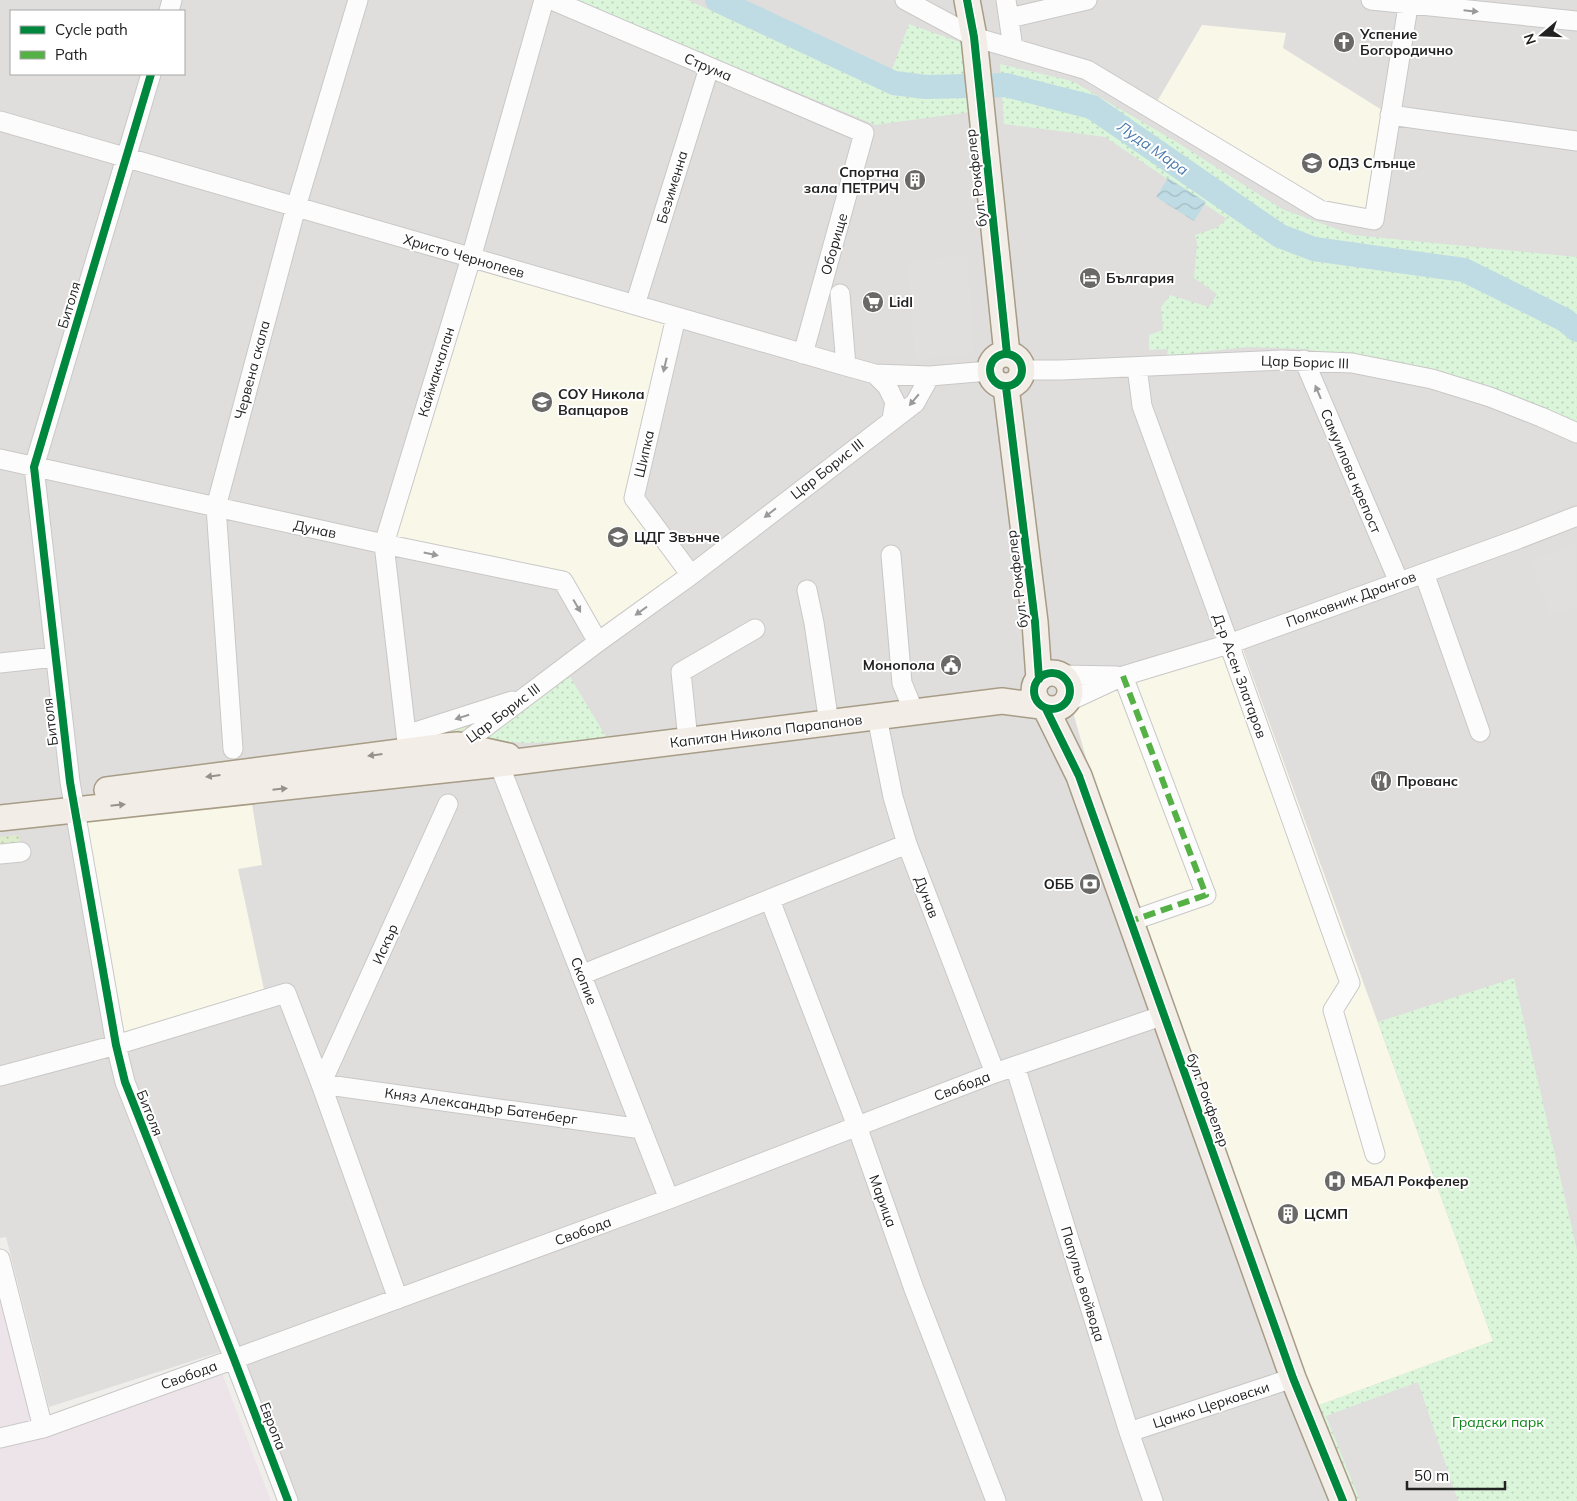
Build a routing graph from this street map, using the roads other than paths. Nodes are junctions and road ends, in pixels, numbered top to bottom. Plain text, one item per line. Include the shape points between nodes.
1 (358, 0) edge
2 (544, 0) edge
3 (552, 0) edge
4 (905, 0) edge
5 (967, 0) edge
6 (1086, 0) edge
7 (1370, 0) edge
8 (1408, 3) edge
9 (1007, 9) edge
10 (1577, 22) edge
11 (974, 37) junction
12 (1013, 48) junction
13 (709, 68) junction
14 (151, 75) edge
15 (1390, 115) junction
16 (0, 121) edge
17 (864, 133) joint
18 (1577, 140) edge
19 (126, 158) junction
20 (296, 207) junction
21 (471, 258) junction
22 (840, 294) dead end
23 (635, 306) junction
24 (676, 317) junction
25 (803, 354) junction
26 (1304, 360) junction
27 (846, 366) junction
28 (1137, 366) junction
29 (1006, 370) junction
30 (875, 374) junction
31 (930, 376) junction
32 (892, 419) junction
33 (1577, 434) edge
34 (0, 459) edge
35 (34, 467) junction
36 (216, 507) junction
37 (1577, 516) edge
38 (384, 544) junction
39 (891, 555) dead end
40 (1424, 573) junction
41 (691, 575) junction
42 (1399, 582) junction
43 (807, 590) dead end
44 (755, 628) dead end
45 (598, 642) junction
46 (1229, 644) junction
47 (55, 657) junction
48 (0, 663) edge
49 (1123, 676) junction
50 (1051, 692) junction
51 (525, 697) junction
52 (914, 712) junction
53 (877, 717) junction
54 (829, 723) junction
55 (1480, 732) dead end
56 (688, 740) junction
57 (407, 743) junction
58 (233, 749) dead end
59 (450, 754) junction
60 (530, 760) junction
61 (499, 764) junction
62 (0, 802) edge
63 (74, 802) junction
64 (448, 804) dead end
65 (0, 818) edge
66 (907, 844) junction
67 (21, 852) dead end
68 (0, 854) edge
69 (770, 900) junction
70 (1131, 921) junction
71 (581, 975) junction
72 (1164, 1015) junction
73 (116, 1044) junction
74 (1015, 1066) junction
75 (994, 1073) junction
76 (0, 1076) edge
77 (321, 1084) junction
78 (857, 1126) junction
79 (642, 1128) junction
80 (1375, 1154) dead end
81 (669, 1199) junction
82 (0, 1259) edge
83 (398, 1299) junction
84 (234, 1359) junction
85 (1293, 1378) junction
86 (43, 1428) junction
87 (1128, 1432) junction
88 (0, 1438) edge
89 (288, 1501) edge
90 (996, 1501) edge
91 (1153, 1501) edge
92 (1343, 1501) edge

1 - 20 street, Червена скала
2 - 21 street, Каймакчалан
3 - 13 street, Струма
4 - 11 street
5 - 11 main road, бул. Рокфелер
6 - 9 street
7 - 8 street
8 -> 10 street
8 - 15 street
9 - 12 street
11 - 12 street
11 - 29 main road, бул. Рокфелер
12 - 15 street via 1087,70 1320,210 1374,220
13 - 17 street, Струма
13 - 23 street, Безименна
14 - 19 street, Битоля
15 - 18 street
16 - 19 street, Христо Чернопеев
17 - 25 street, Оборище
19 - 20 street, Христо Чернопеев
19 - 35 street, Битоля
20 - 21 street, Христо Чернопеев
20 - 36 street, Червена скала
21 - 23 street, Христо Чернопеев
21 - 38 street, Каймакчалан
22 - 27 street
23 - 24 street, Христо Чернопеев
24 - 25 street, Христо Чернопеев
24 -> 41 street, Шипка via 634,498
25 - 27 street, Христо Чернопеев
26 - 28 street, Цар Борис III
26 - 33 street, Цар Борис III via 1352,363 1432,379 1490,396
42 -> 26 street, Самуилова крепост
27 - 30 street, Христо Чернопеев
28 - 29 street, Цар Борис III
28 - 46 street, Д-р Асен Златаров via 1142,406
29 - 31 street, Цар Борис III
29 - 50 main road, бул. Рокфелер via 1035,622
30 - 31 street, Христо Чернопеев
30 - 32 street via 887,386 895,402
31 -> 32 street, Цар Борис III via 915,402
32 -> 41 street, Цар Борис III
34 - 35 street, Дунав
35 - 36 street, Дунав
35 - 47 street, Битоля
36 - 38 street, Дунав
36 - 58 street, Червена скала
37 - 40 street, Полковник Дрангов
38 -> 45 street, Дунав via 563,581
38 - 57 street, Каймакчалан
39 - 52 street via 902,683
40 - 42 street, Полковник Дрангов
40 - 55 street
41 -> 45 street, Цар Борис III
42 - 46 street, Полковник Дрангов
43 - 54 street
44 - 56 street via 681,672
45 - 51 street, Цар Борис III
46 - 49 street, Полковник Дрангов
46 - 80 street, Д-р Асен Златаров via 1350,983 1333,1010
47 - 48 street
47 - 63 street, Битоля
49 - 50 street, Полковник Дрангов
49 - 50 street, Полковник Дрангов
49 - 70 street via 1206,895
50 - 52 main road, Капитан Никола Парапанов
50 - 70 main road, бул. Рокфелер
51 -> 57 street
51 - 59 street, Цар Борис III
52 - 53 main road, Капитан Никола Парапанов
53 - 54 main road, Капитан Никола Парапанов
53 - 66 street, Дунав via 893,797
54 - 56 main road, Капитан Никола Парапанов
56 - 60 main road, Капитан Никола Парапанов
57 - 59 main road, Цар Борис III
57 -> 63 main road, Цар Борис III
59 - 60 main road, Капитан Никола Парапанов
59 - 61 main road, Капитан Никола Парапанов
63 -> 59 main road, Цар Борис III
60 - 61 main road, Капитан Никола Парапанов
61 - 71 street, Скопие
62 - 63 main road, Цар Борис III
63 - 65 main road, Цар Борис III
63 - 73 street, Битоля
64 - 77 street, Искър
66 - 69 street
66 - 75 street, Дунав
67 - 68 street
69 - 71 street
69 - 78 street, Марица
70 - 72 main road, бул. Рокфелер
71 - 79 street, Скопие
72 - 74 street, Свобода
72 - 85 main road, бул. Рокфелер
73 - 76 street
73 - 77 street via 286,993
73 - 84 street, Битоля via 125,1082
74 - 75 street, Свобода
74 - 87 street, Папульо войвода
75 - 78 street, Свобода
77 - 79 street, Княз Александър Батенберг
77 - 83 street
78 - 81 street, Свобода
78 - 90 street, Марица via 918,1298
79 - 81 street, Скопие
81 - 83 street, Свобода
82 - 86 street
83 - 84 street, Свобода
84 - 86 street, Свобода
84 - 89 street, Европа
85 - 87 street, Цанко Церковски
85 - 92 main road, бул. Рокфелер
86 - 88 street, Свобода
87 - 91 street, Папульо войвода

